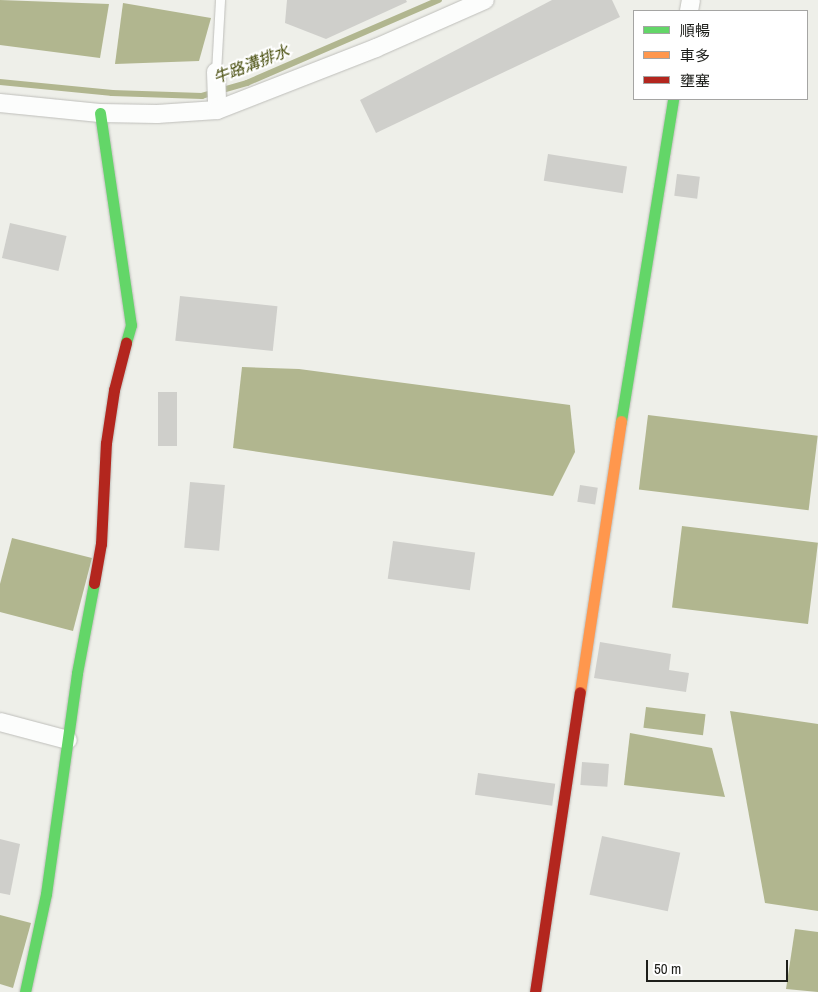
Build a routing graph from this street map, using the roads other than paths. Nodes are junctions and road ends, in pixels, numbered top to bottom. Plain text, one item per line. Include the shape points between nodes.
1 (220, 0) edge
2 (485, 0) edge
3 (216, 72) joint
4 (673, 100) edge
5 (0, 104) edge
6 (217, 110) junction
7 (100, 113) junction
8 (0, 722) edge
9 (68, 740) junction
10 (25, 992) edge
11 (535, 992) edge

1 - 3 lane
2 - 6 street via 367,52
3 - 6 street
4 - 11 street via 606,512
5 - 7 street
6 - 7 street
7 - 9 street via 131,326 114,390 106,443 101,544
8 - 9 street
9 - 10 street via 46,894

